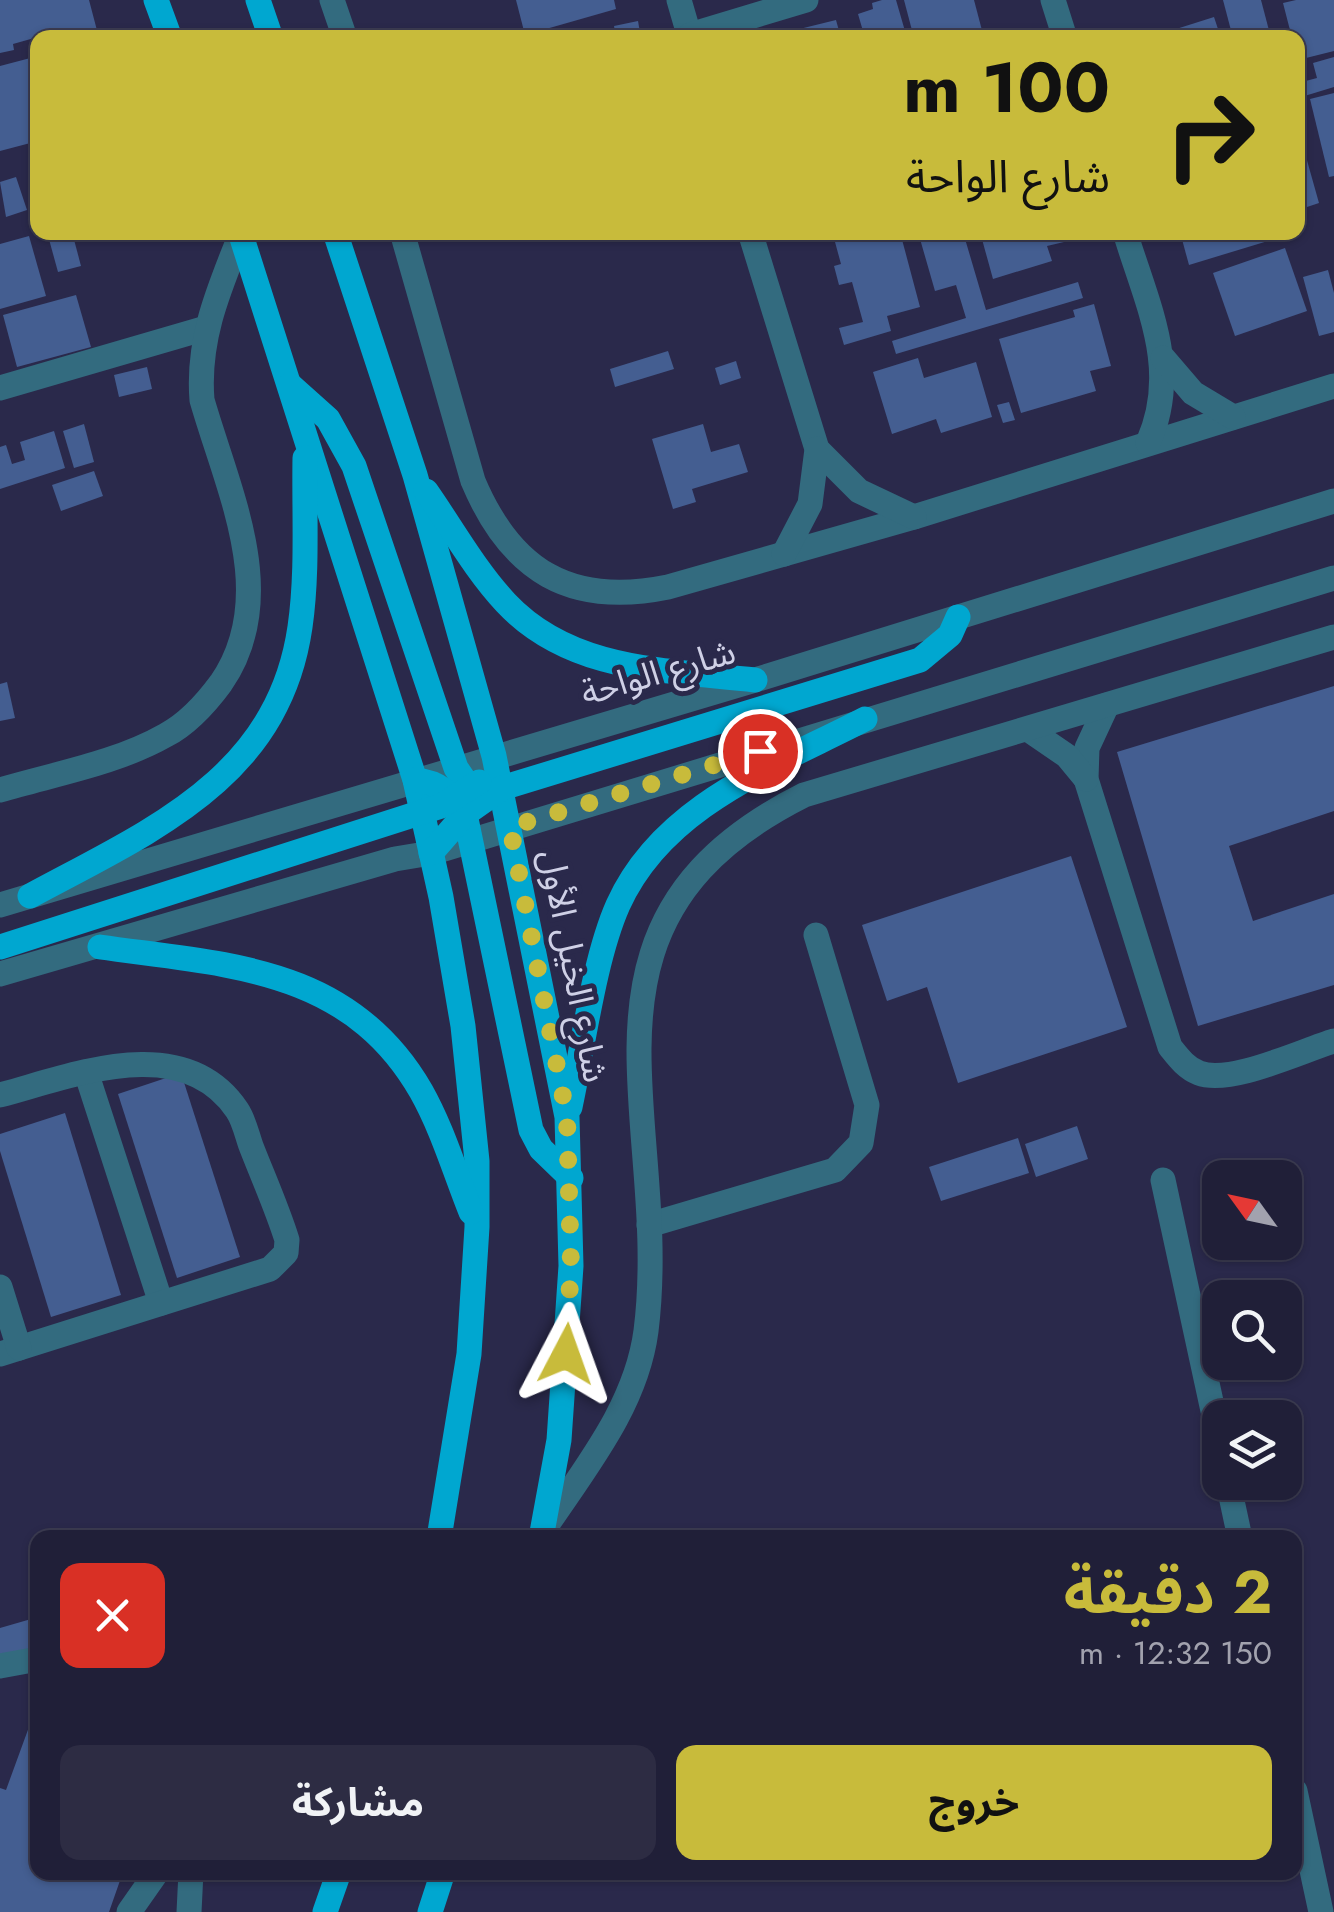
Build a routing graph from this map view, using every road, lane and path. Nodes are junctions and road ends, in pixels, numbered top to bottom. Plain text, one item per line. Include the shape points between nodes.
1 (156, 0) edge
2 (332, 0) edge
3 (679, 0) edge
4 (806, 0) edge
5 (1053, 0) edge
6 (167, 30) edge
7 (343, 30) edge
8 (688, 30) edge
9 (709, 30) edge
10 (1062, 30) edge
11 (238, 240) edge
12 (243, 240) edge
13 (338, 240) edge
14 (404, 240) edge
15 (752, 240) edge
16 (1126, 240) edge
17 (206, 328) junction
18 (1163, 358) junction
19 (289, 384) junction
20 (1334, 386) edge
21 (0, 388) edge
22 (1233, 417) junction
23 (305, 433) junction
24 (1148, 443) junction
25 (816, 449) junction
26 (414, 474) junction
27 (1334, 501) edge
28 (914, 516) junction
29 (784, 554) junction
30 (1334, 578) edge
31 (958, 617) junction
32 (1334, 636) edge
33 (755, 680) junction
34 (1107, 705) junction
35 (866, 719) junction
36 (1029, 730) junction
37 (494, 756) junction
38 (456, 768) junction
39 (415, 780) junction
40 (1086, 780) junction
41 (502, 788) junction
42 (0, 790) edge
43 (468, 809) junction
44 (422, 812) junction
45 (510, 827) junction
46 (431, 853) junction
47 (30, 896) junction
48 (0, 906) edge
49 (816, 936) dead end
50 (0, 947) edge
51 (100, 947) junction
52 (0, 974) edge
53 (1334, 1041) edge
54 (86, 1072) junction
55 (0, 1095) edge
56 (567, 1117) junction
57 (571, 1178) junction
58 (1163, 1180) dead end
59 (649, 1225) junction
60 (478, 1227) junction
61 (0, 1287) edge
62 (160, 1304) junction
63 (10, 1351) edge
64 (1211, 1400) edge
65 (1232, 1500) edge
66 (441, 1530) edge
67 (543, 1530) edge
68 (545, 1530) edge
69 (1238, 1530) edge
70 (30, 1660) edge
71 (0, 1666) edge
72 (1302, 1824) edge
73 (151, 1880) edge
74 (191, 1880) edge
75 (336, 1880) edge
76 (440, 1880) edge
77 (129, 1912) edge
78 (189, 1912) edge
79 (325, 1912) edge
80 (430, 1912) edge
81 (1321, 1912) edge

1 - 6 main road
2 - 7 street
3 - 8 street
4 - 9 street
5 - 10 street
11 - 17 street
12 - 19 main road
13 - 26 main road
14 - 29 street via 473,481 486,513 531,566 594,593 631,594
15 - 25 street
16 - 18 street
17 - 21 street
17 - 42 street via 202,400 249,575 242,648 210,699 168,734
18 - 22 street via 1193,393
18 - 24 street via 1162,402
19 - 23 main road
19 - 38 main road via 328,419 354,466
20 - 22 street
22 - 24 street
23 - 39 main road
23 - 47 main road via 300,627 272,712 242,757 193,804
24 - 28 street
25 - 28 street via 859,491
25 - 29 street via 810,504
26 - 33 main road via 506,604 532,628 597,660
26 - 37 main road
27 - 31 street, شارع الواحة
28 - 29 street
30 - 35 street
31 - 33 street, شارع الواحة
31 - 41 main road via 950,635 920,660
32 - 34 street
33 - 37 street, شارع الواحة
34 - 36 street
34 - 40 street via 1087,748
35 - 45 street
35 - 56 main road via 692,813 633,876 606,938
36 - 40 street via 1067,756
36 - 59 street via 804,795 765,814 700,871 657,939 638,1010
37 - 38 street, شارع الواحة
37 - 41 main road, شارع الخيل الأول
37 - 43 main road
38 - 39 street, شارع الواحة
38 - 43 main road
39 - 43 main road via 438,786
39 - 44 main road
39 - 47 street, شارع الواحة
40 - 53 street via 1163,1032 1182,1063 1219,1076
41 - 43 main road
41 - 45 main road, شارع الخيل الأول
43 - 44 main road
43 - 45 main road
43 - 46 main road
43 - 57 main road via 532,1130
44 - 46 main road
44 - 50 main road
45 - 56 main road, شارع الخيل الأول
46 - 51 street
46 - 60 main road via 470,1078
47 - 48 street, شارع الواحة
49 - 59 street via 867,1106 861,1142 835,1170
51 - 52 street
51 - 60 main road via 268,972 340,1004 400,1059 422,1093
54 - 55 street
54 - 62 street
54 - 62 street via 115,1064 160,1065 203,1081 238,1110 287,1240 286,1252 270,1269
56 - 57 main road, شارع الخيل الأول
57 - 67 main road, شارع الخيل الأول via 566,1354
58 - 64 street
59 - 68 street via 646,1331 638,1366 610,1432
60 - 66 main road via 469,1354
61 - 63 street
62 - 63 street
65 - 69 street
70 - 71 street
72 - 81 street
73 - 77 street
74 - 78 street
75 - 79 main road
76 - 80 main road

